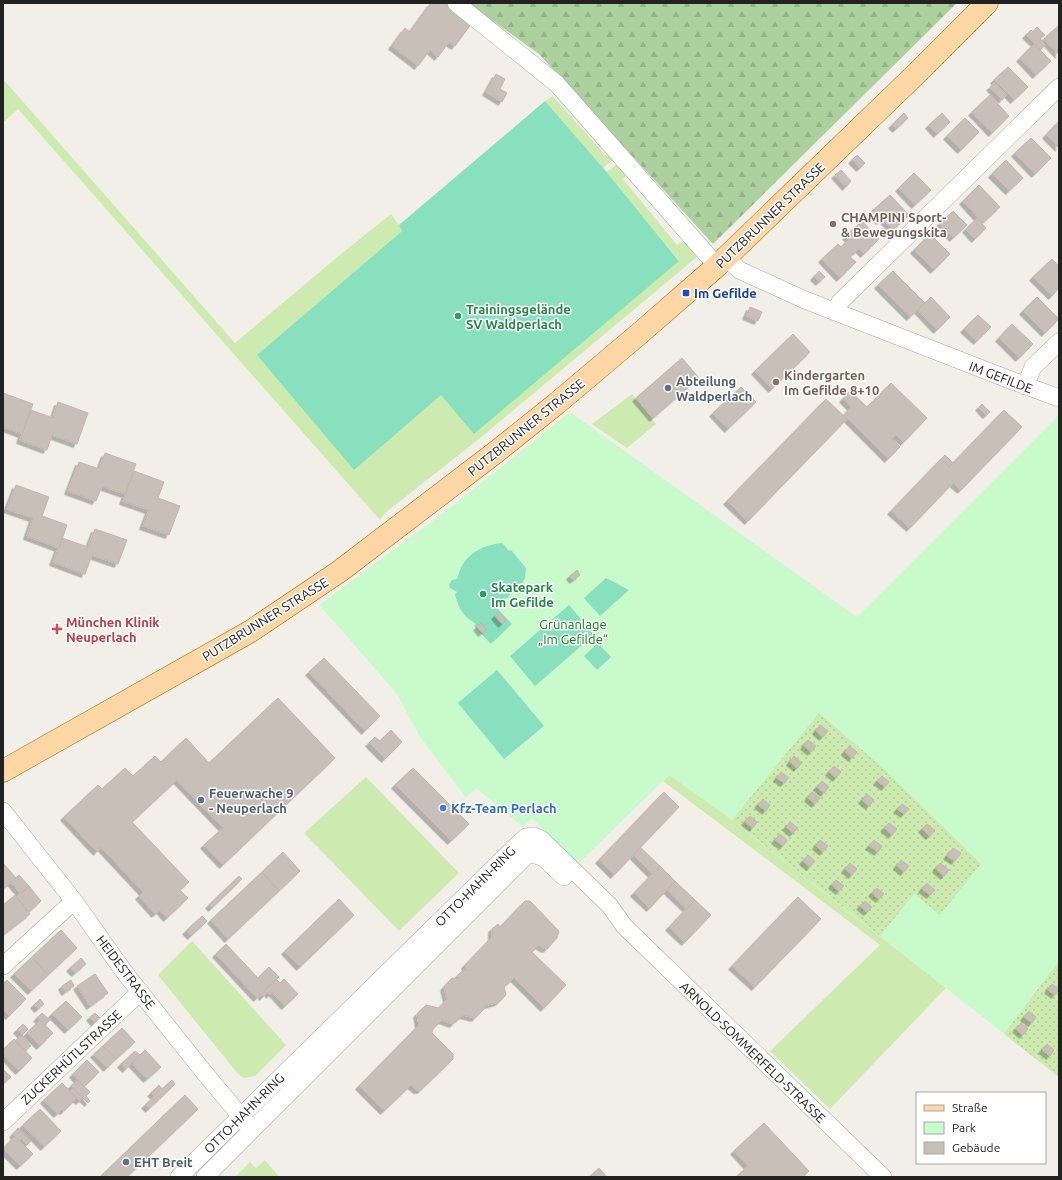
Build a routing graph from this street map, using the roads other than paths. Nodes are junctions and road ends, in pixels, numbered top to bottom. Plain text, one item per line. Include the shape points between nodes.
1 (456, 3) edge
2 (987, 3) edge
3 (1059, 87) edge
4 (722, 261) junction
5 (835, 312) junction
6 (1059, 342) edge
7 (1025, 386) junction
8 (1059, 398) edge
9 (3, 771) edge
10 (3, 811) edge
11 (522, 849) junction
12 (74, 901) junction
13 (3, 966) edge
14 (140, 992) junction
15 (241, 1116) junction
16 (3, 1122) edge
17 (253, 1129) junction
18 (179, 1177) edge
19 (205, 1177) edge
20 (883, 1177) edge

1 - 4 street, IM GEFILDE via 557,84
2 - 4 main road, PUTZBRUNNER STRASSE
3 - 5 street via 840,302
4 - 5 street, IM GEFILDE
4 - 9 main road, PUTZBRUNNER STRASSE via 556,404 340,571 251,631
5 - 7 street, IM GEFILDE
6 - 7 street via 1034,367
7 - 8 street, IM GEFILDE
10 - 12 street, HEIDESTRASSE
11 - 15 street, OTTO-HAHN-RING
11 - 17 street, OTTO-HAHN-RING
11 - 20 street, ARNOLD-SOMMERFELD-STRASSE via 544,858 602,914 624,926
12 - 13 street
12 - 14 street, HEIDESTRASSE
14 - 15 street, HEIDESTRASSE
14 - 16 street, ZUCKERHÜTLSTRASSE
15 - 17 street, HEIDESTRASSE
15 - 18 street, OTTO-HAHN-RING
17 - 19 street, OTTO-HAHN-RING

